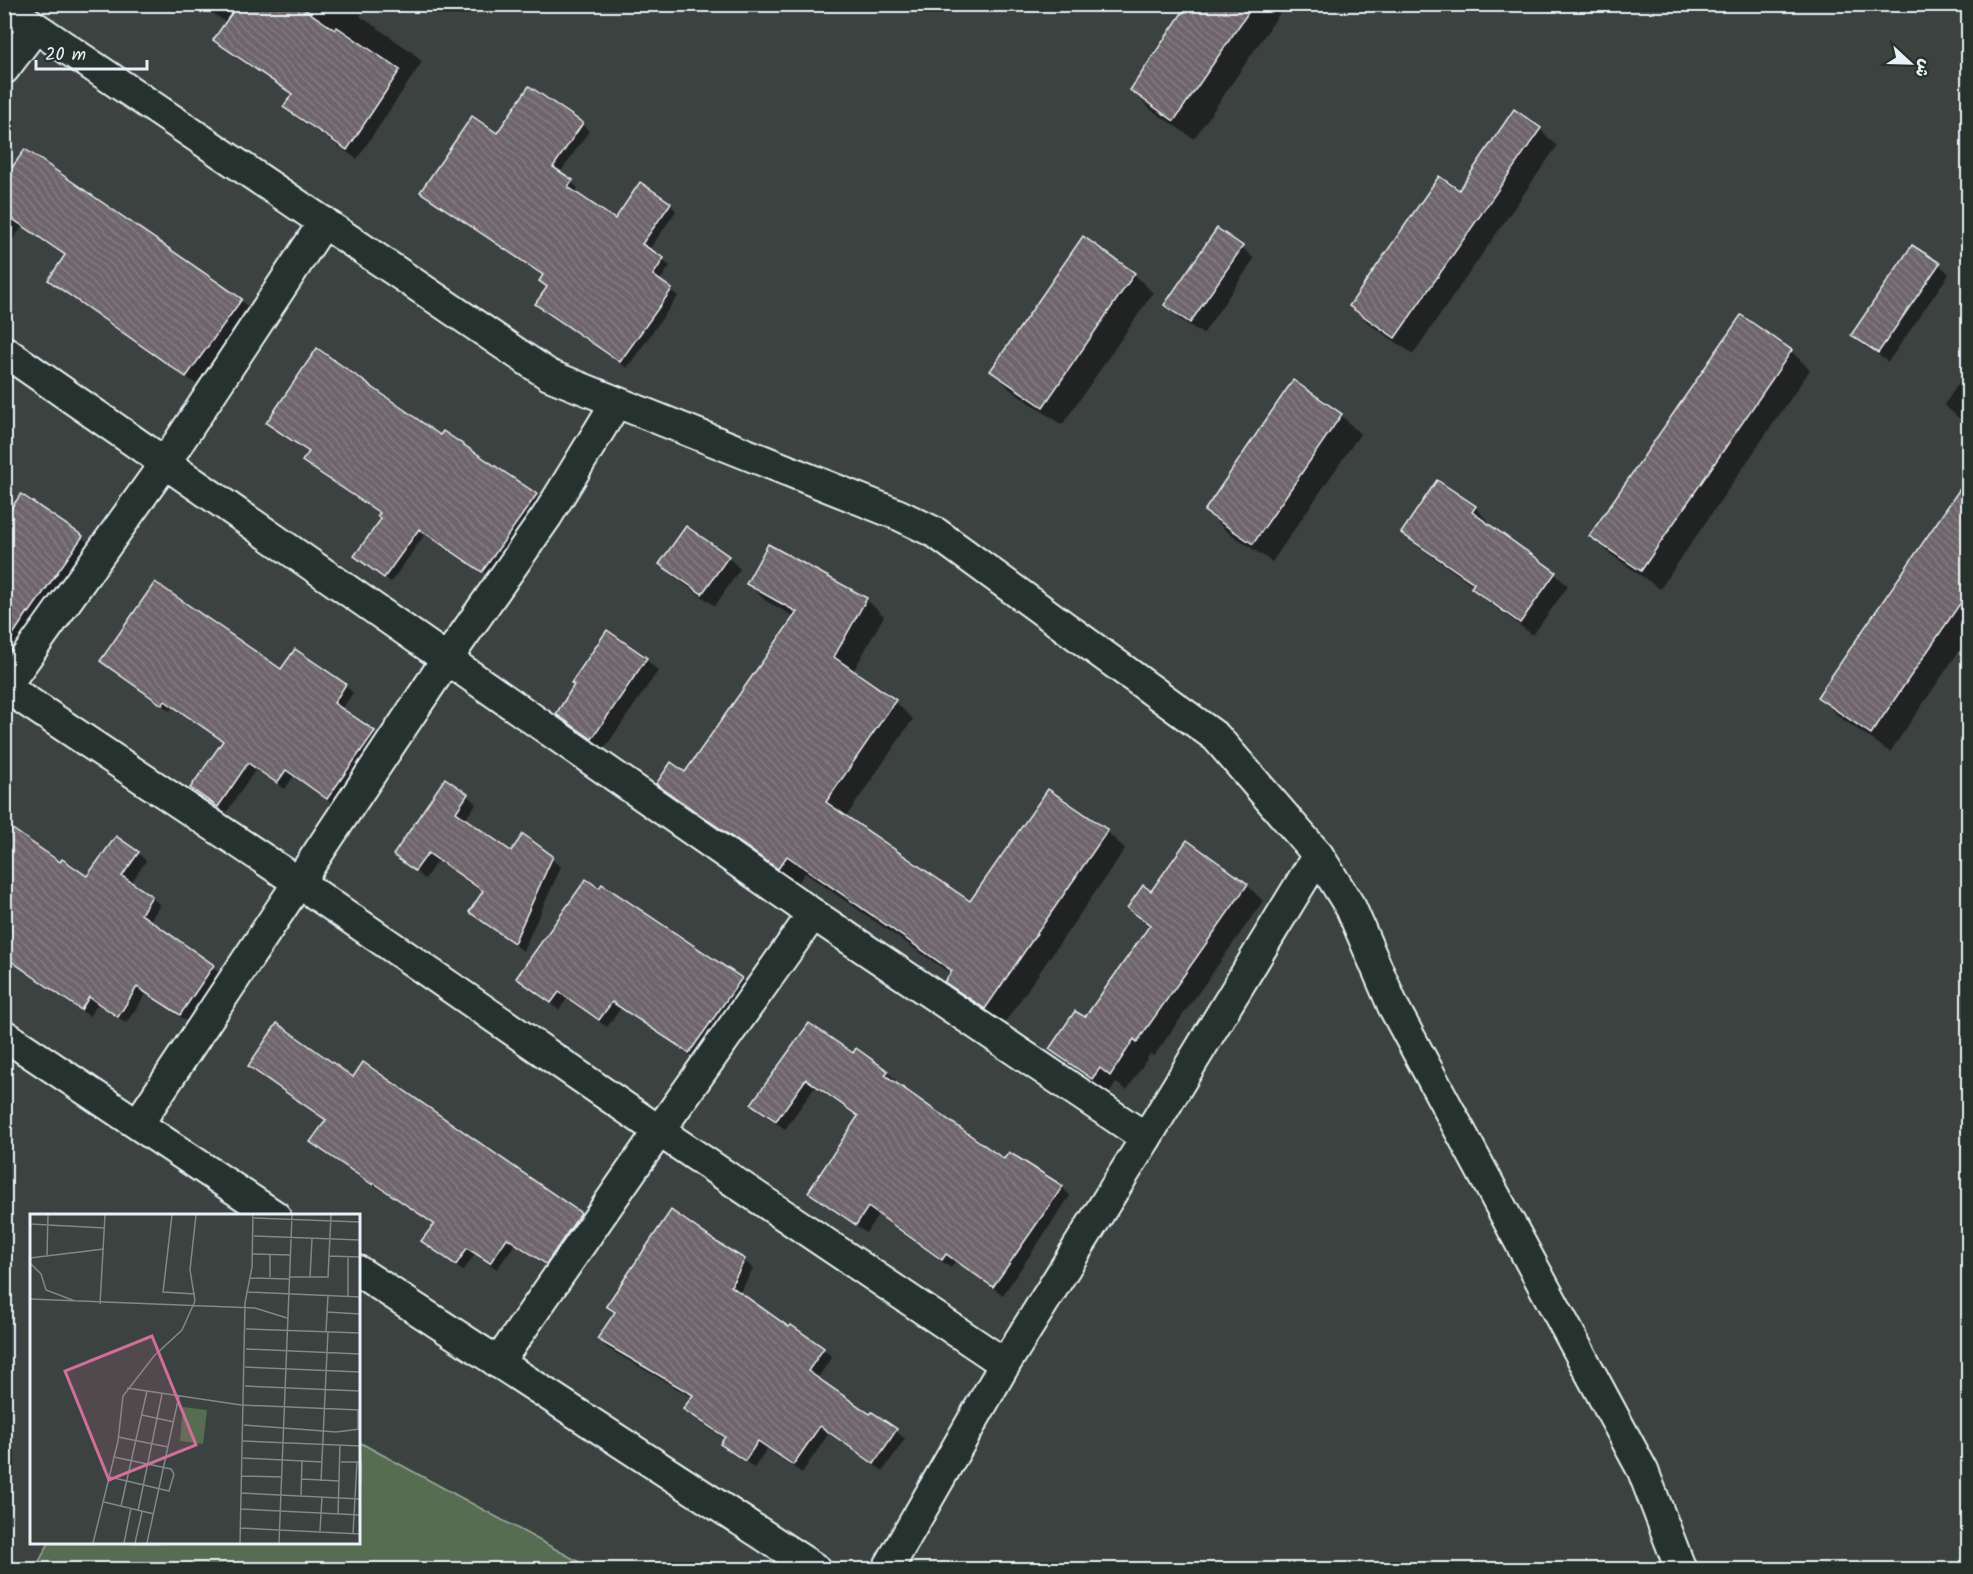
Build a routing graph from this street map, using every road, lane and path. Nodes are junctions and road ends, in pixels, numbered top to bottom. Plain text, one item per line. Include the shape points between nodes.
1 (4, 6) edge
2 (35, 28) junction
3 (4, 69) edge
4 (324, 222) junction
5 (4, 351) edge
6 (616, 403) junction
7 (165, 463) junction
8 (447, 660) junction
9 (5, 687) edge
10 (1318, 855) junction
11 (298, 882) junction
12 (813, 914) junction
13 (4, 1035) edge
14 (138, 1124) junction
15 (659, 1131) junction
16 (1146, 1138) junction
17 (273, 1214) edge
18 (360, 1272) edge
19 (498, 1364) junction
20 (1005, 1364) junction
21 (817, 1569) edge
22 (887, 1569) edge
23 (1681, 1569) edge

1 - 2 street
2 - 3 street
2 - 4 street
4 - 6 street via 549,375
4 - 7 street
5 - 7 street
6 - 8 street via 547,516
6 - 10 street via 936,533 1216,737
7 - 8 street
7 - 9 street
8 - 11 street
8 - 12 street
9 - 11 street
10 - 16 street
10 - 23 street via 1351,908 1394,1006 1643,1471
11 - 14 street
11 - 15 street
12 - 15 street
12 - 16 street
13 - 14 street
14 - 17 street
15 - 19 street
15 - 20 street
16 - 20 street
18 - 19 street
19 - 21 street
20 - 22 street

